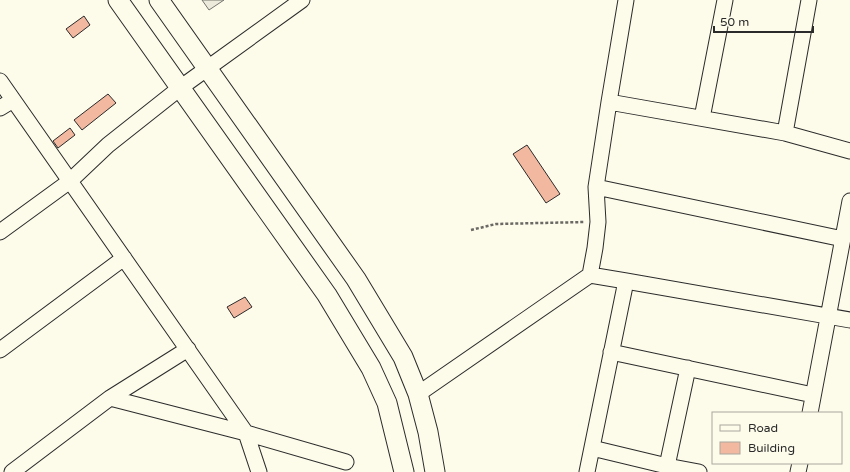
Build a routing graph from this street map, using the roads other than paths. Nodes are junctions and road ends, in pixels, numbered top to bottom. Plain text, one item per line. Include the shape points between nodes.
1 (118, 0) edge
2 (159, 0) edge
3 (302, 0) edge
4 (626, 0) edge
5 (725, 0) edge
6 (809, 0) edge
7 (207, 68) junction
8 (0, 81) edge
9 (180, 88) junction
10 (13, 100) junction
11 (609, 102) junction
12 (0, 108) edge
13 (702, 118) junction
14 (785, 133) junction
15 (850, 151) edge
16 (70, 181) junction
17 (596, 187) junction
18 (850, 201) edge
19 (0, 232) edge
20 (843, 239) junction
21 (124, 258) junction
22 (590, 275) junction
23 (626, 281) junction
24 (829, 316) junction
25 (850, 320) edge
26 (188, 349) junction
27 (0, 350) edge
28 (612, 352) junction
29 (688, 368) junction
30 (418, 394) junction
31 (813, 395) junction
32 (110, 398) junction
33 (810, 412) edge
34 (246, 433) junction
35 (592, 448) junction
36 (346, 462) dead end
37 (666, 466) junction
38 (12, 472) edge
39 (259, 472) edge
40 (404, 472) edge
41 (435, 472) edge
42 (587, 472) edge
43 (699, 472) edge

1 - 9 main road
2 - 7 main road
3 - 7 street
4 - 11 street
5 - 13 street
6 - 14 street
7 - 9 street
7 - 30 main road via 356,278 403,357
8 - 10 street
9 - 16 street via 108,145
9 - 40 main road via 327,295 371,368 386,403
10 - 12 street
10 - 16 street
11 - 13 street
11 - 17 street
13 - 14 street
14 - 15 street
16 - 19 street
16 - 21 street
17 - 20 street
17 - 22 street via 598,222
18 - 20 street
20 - 24 street
21 - 26 street
21 - 27 street
22 - 23 street
22 - 30 street
23 - 24 street
23 - 28 street
24 - 25 street
24 - 31 street
26 - 32 street
26 - 34 street
28 - 29 street
28 - 35 street
29 - 31 street
29 - 37 street
30 - 41 main road
31 - 33 street
32 - 34 street
32 - 38 street
34 - 36 street
34 - 39 street
35 - 37 street
35 - 42 street
37 - 43 street

